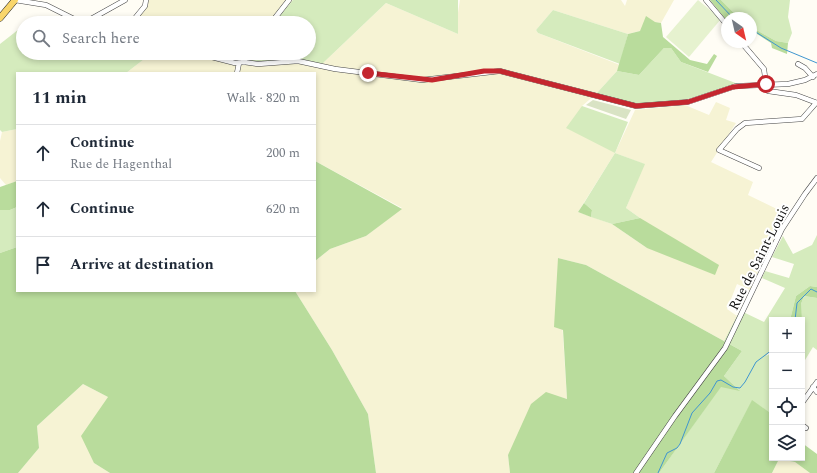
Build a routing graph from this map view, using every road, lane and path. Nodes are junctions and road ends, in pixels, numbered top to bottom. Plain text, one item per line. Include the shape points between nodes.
1 (15, 0) edge
2 (125, 0) edge
3 (146, 0) edge
4 (289, 0) edge
5 (706, 0) edge
6 (25, 1) edge
7 (70, 16) edge
8 (94, 16) edge
9 (139, 16) edge
10 (276, 16) edge
11 (0, 18) edge
12 (721, 18) edge
13 (746, 48) edge
14 (226, 60) edge
15 (244, 62) joint
16 (239, 63) junction
17 (798, 64) dead end
18 (237, 72) edge
19 (815, 75) edge
20 (765, 85) junction
21 (817, 103) edge
22 (760, 168) dead end
23 (817, 178) edge
24 (817, 382) edge
25 (814, 387) junction
26 (817, 392) edge
27 (805, 399) edge
28 (636, 473) edge

1 - 6 street
1 - 11 main road
2 - 8 street
3 - 9 street
4 - 10 street
5 - 12 street
6 - 7 street via 48,6
13 - 20 street via 764,69
14 - 16 street
15 - 16 street
15 - 20 street via 258,64 298,61 335,69 426,80 495,70 630,105 693,101 733,87
16 - 18 street
17 - 19 street
19 - 20 street via 788,84
20 - 21 street via 764,89 768,91 796,95
21 - 22 street via 802,119 745,123 719,150
23 - 28 street, Rue de Saint-Louis via 783,227 725,348
24 - 25 street
25 - 26 street
25 - 27 street

